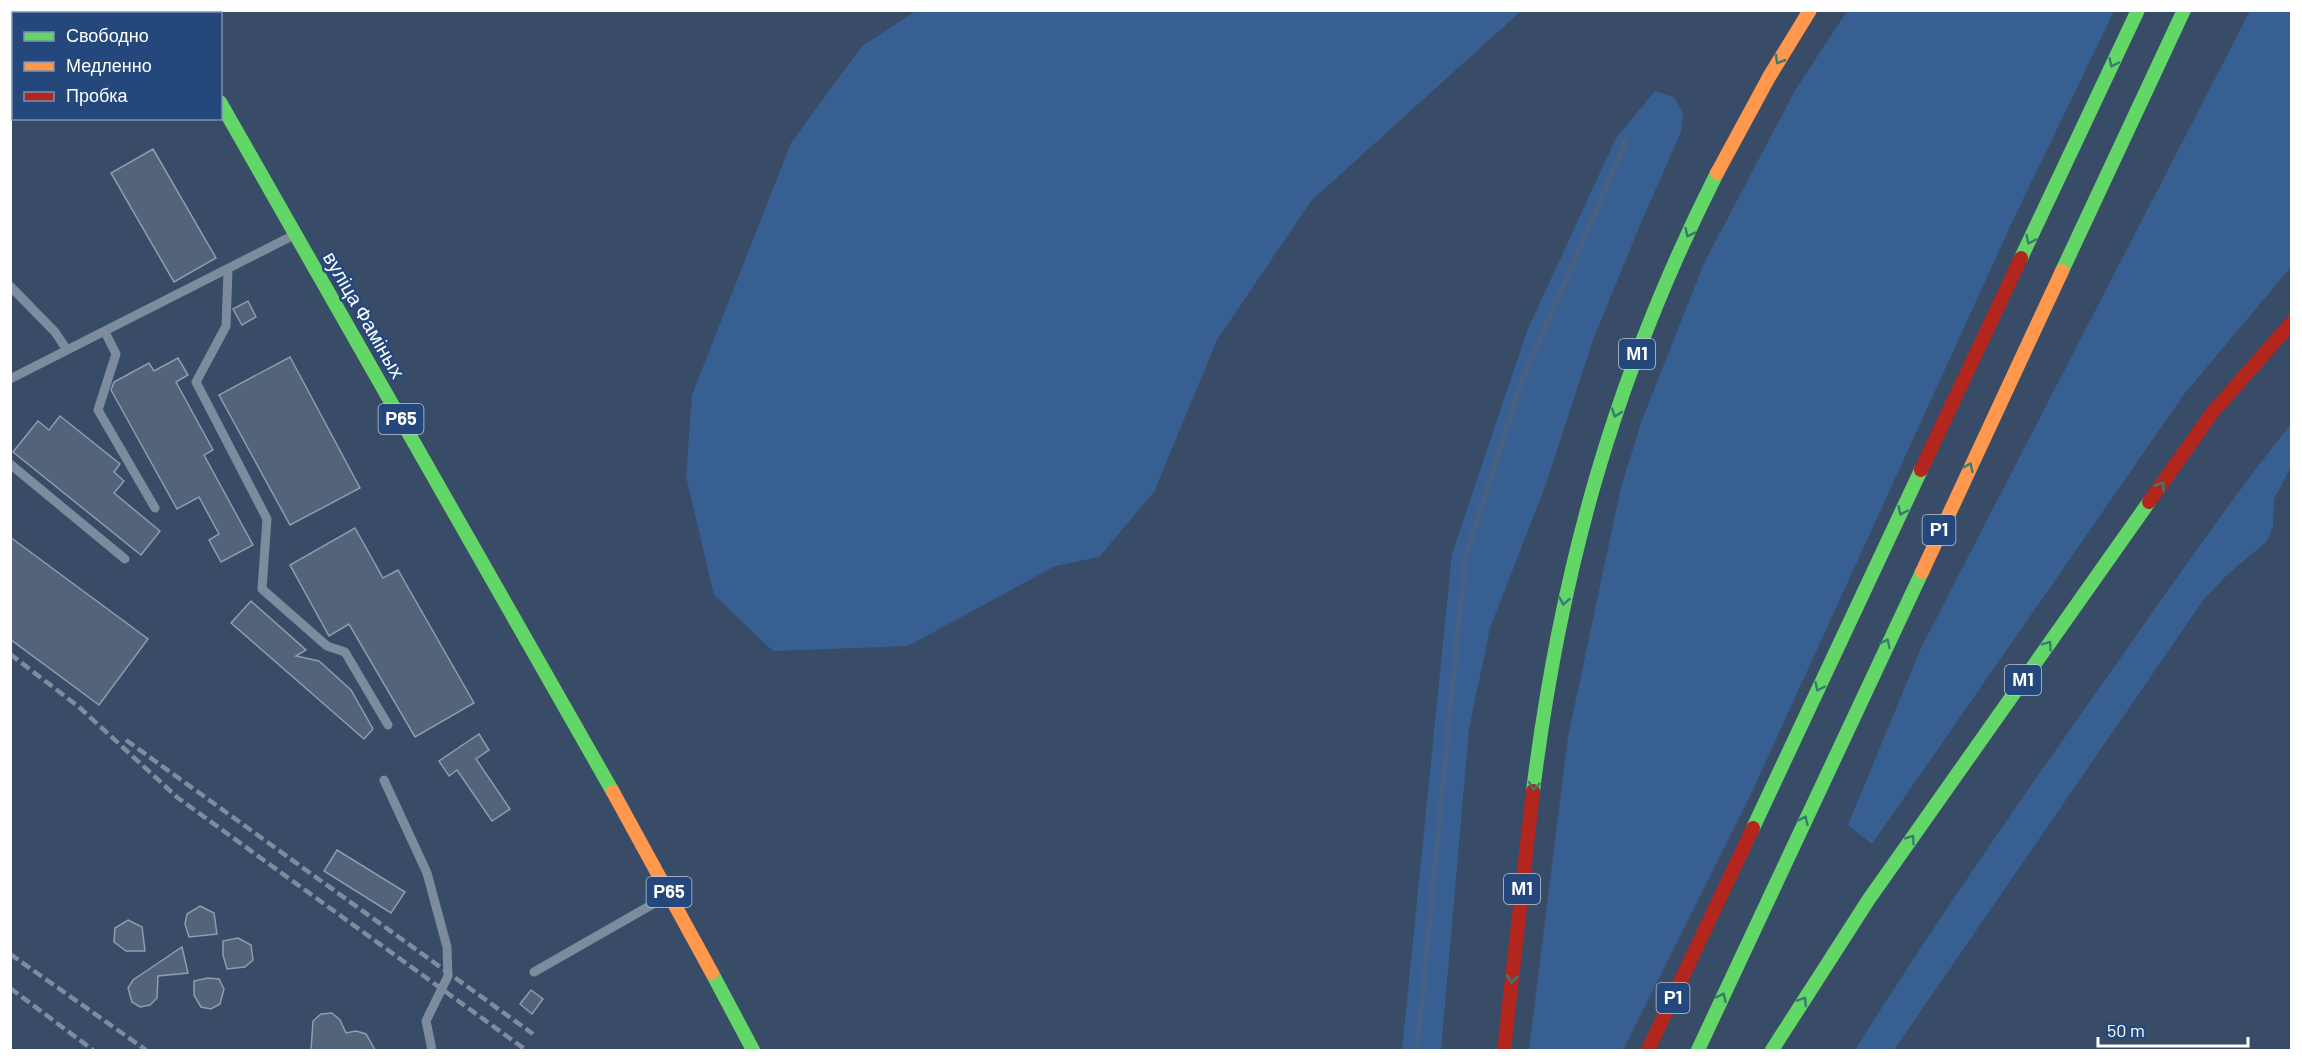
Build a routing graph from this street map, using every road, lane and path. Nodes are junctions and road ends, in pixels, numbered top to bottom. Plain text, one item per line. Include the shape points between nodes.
1 (1810, 10) edge
2 (2138, 10) edge
3 (2184, 10) edge
4 (222, 106) edge
5 (296, 235) junction
6 (228, 270) junction
7 (11, 287) edge
8 (2292, 322) edge
9 (105, 332) junction
10 (67, 350) junction
11 (10, 379) edge
12 (10, 464) edge
13 (155, 508) dead end
14 (124, 559) dead end
15 (388, 725) dead end
16 (384, 780) dead end
17 (671, 894) junction
18 (534, 972) dead end
19 (432, 1050) edge
20 (753, 1050) edge
21 (1504, 1050) edge
22 (1648, 1050) edge
23 (1698, 1050) edge
24 (1772, 1050) edge

1 -> 21 main road, М1 via 1718,172 1657,298 1601,456 1566,590 1541,728
2 -> 22 main road, Р1
23 -> 3 main road, Р1
4 - 5 main road, вуліца Фаміных / Р65
5 - 6 lane
5 - 17 main road, вуліца Фаміных / Р65
6 - 9 lane
6 - 15 lane via 226,326 196,382 267,519 262,590 327,646 345,652
7 - 10 lane
24 -> 8 main road, М1 via 1869,899 2212,413
9 - 10 lane
9 - 13 lane via 116,354 98,410
10 - 11 lane
12 - 14 lane
16 - 19 lane via 427,873 447,947 448,976 426,1021
17 - 18 lane
17 - 20 main road, Р65

